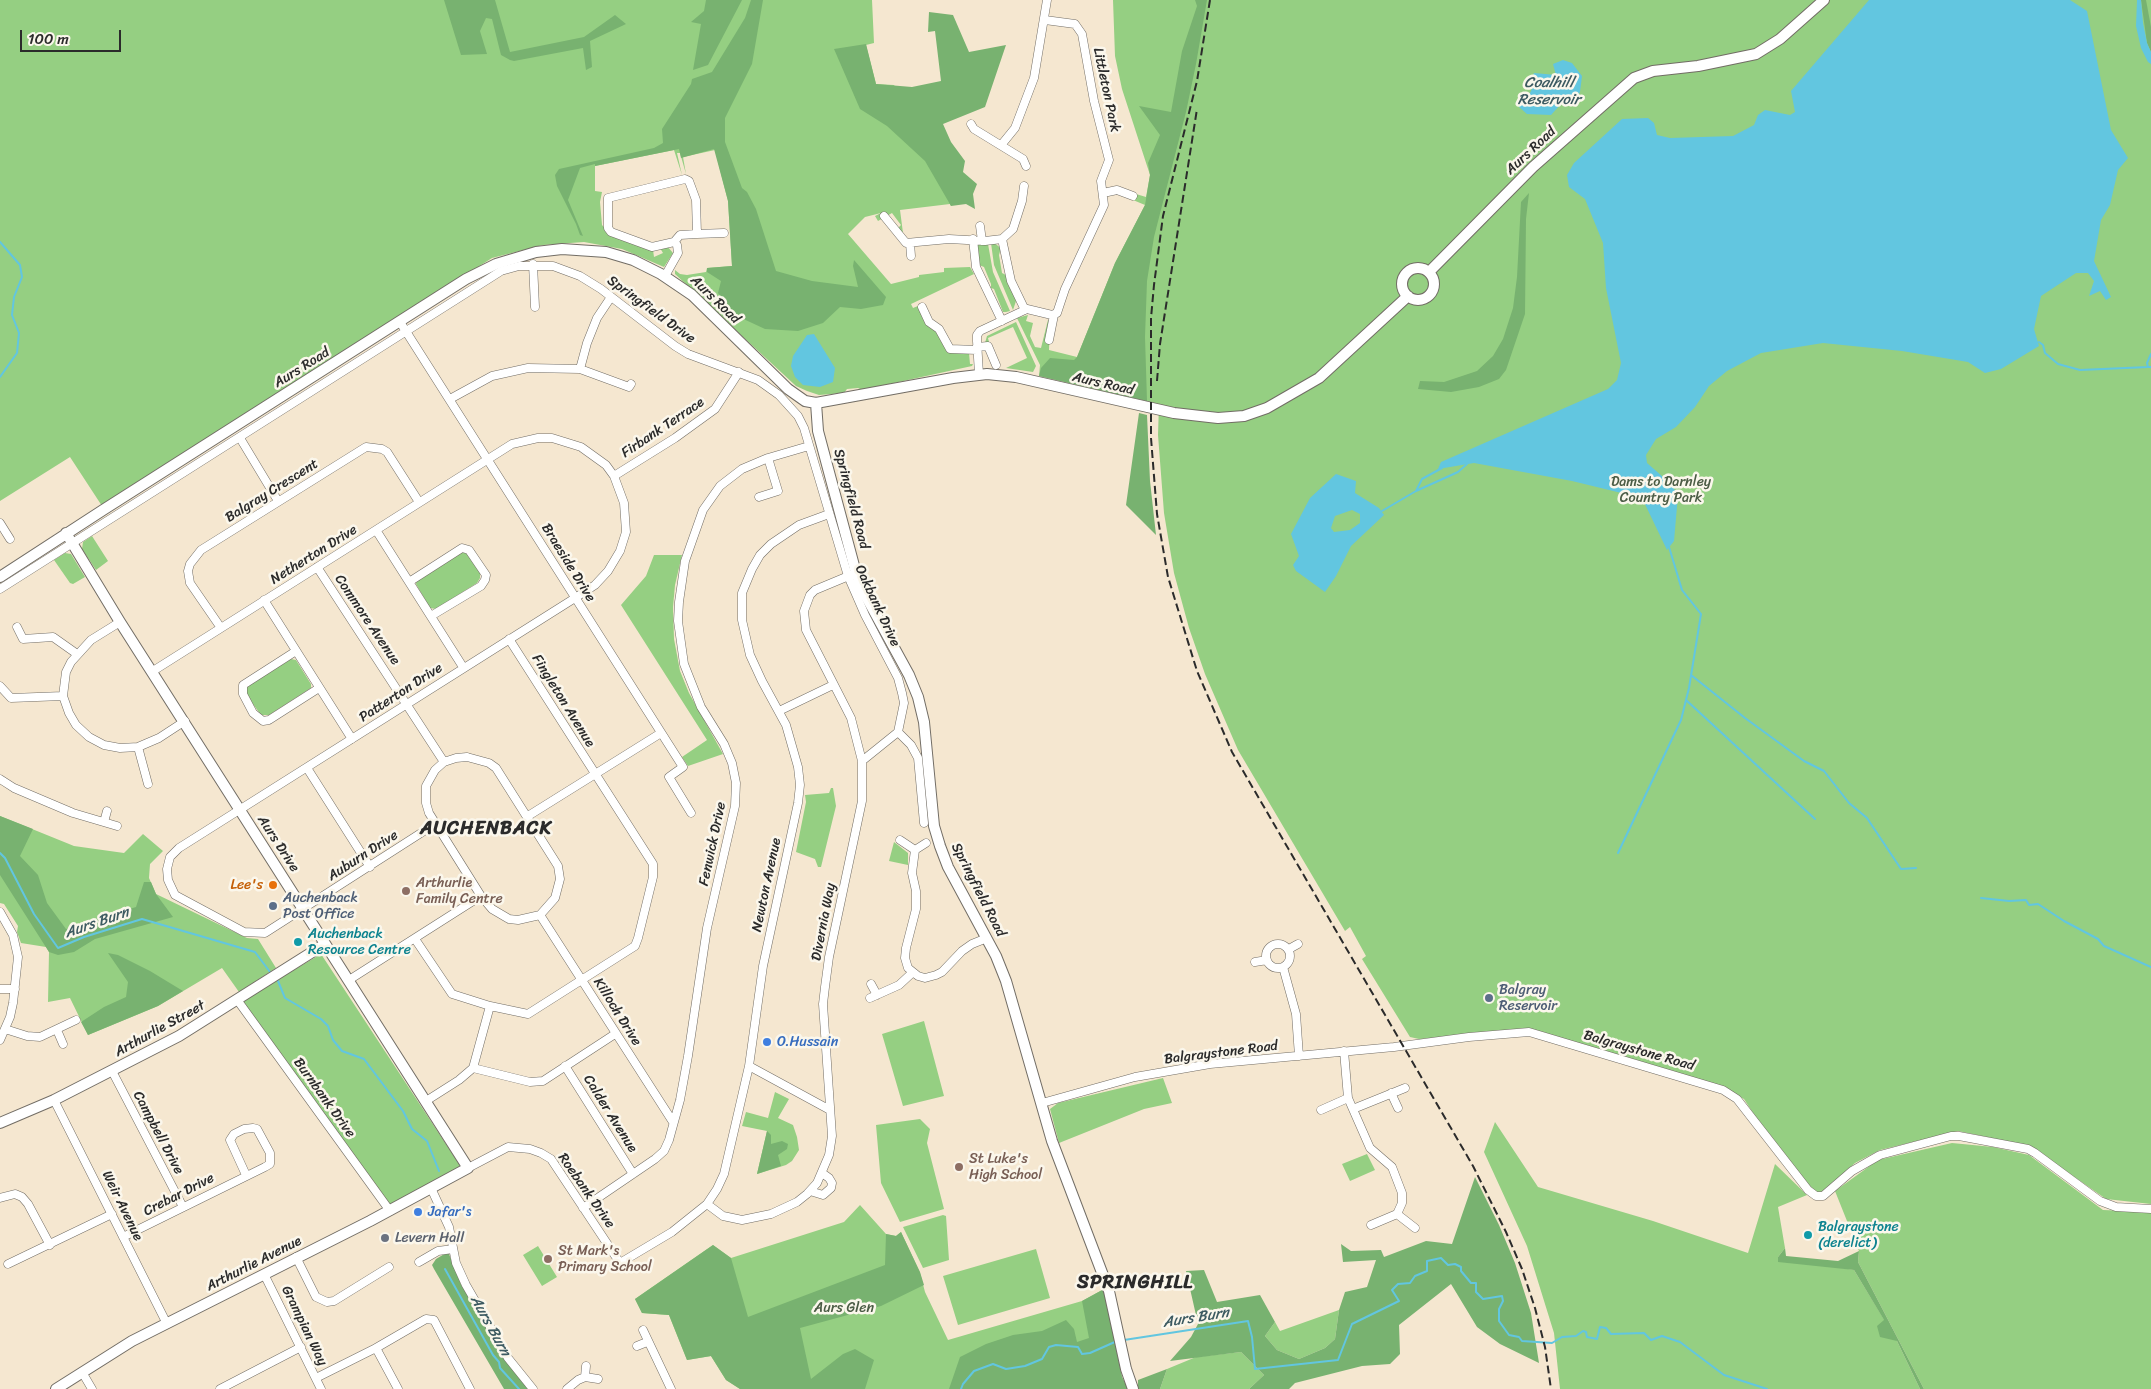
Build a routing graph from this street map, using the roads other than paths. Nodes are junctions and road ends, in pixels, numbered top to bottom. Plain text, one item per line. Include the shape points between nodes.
1 (1047, 0) edge
2 (1824, 0) edge
3 (1045, 20) junction
4 (970, 124) dead end
5 (1002, 144) junction
6 (1026, 166) dead end
7 (1024, 186) dead end
8 (1103, 193) junction
9 (1133, 196) dead end
10 (884, 216) dead end
11 (980, 226) dead end
12 (724, 233) dead end
13 (697, 234) junction
14 (1002, 239) junction
15 (977, 240) junction
16 (674, 242) junction
17 (910, 243) junction
18 (911, 256) dead end
19 (533, 264) junction
20 (1429, 272) junction
21 (665, 276) junction
22 (1408, 296) junction
23 (611, 297) junction
24 (535, 307) dead end
25 (922, 307) dead end
26 (1025, 310) junction
27 (1054, 315) junction
28 (1002, 321) junction
29 (400, 322) junction
30 (406, 332) junction
31 (1049, 340) dead end
32 (977, 348) junction
33 (996, 364) dead end
34 (580, 369) junction
35 (739, 372) junction
36 (979, 374) junction
37 (631, 384) dead end
38 (450, 399) junction
39 (816, 403) junction
40 (240, 438) junction
41 (810, 446) junction
42 (768, 458) junction
43 (488, 459) junction
44 (614, 476) junction
45 (787, 489) dead end
46 (778, 491) junction
47 (759, 497) dead end
48 (278, 501) junction
49 (419, 502) junction
50 (829, 514) junction
51 (0, 523) edge
52 (376, 530) junction
53 (2, 532) edge
54 (66, 533) junction
55 (10, 539) dead end
56 (73, 545) junction
57 (317, 567) junction
58 (852, 575) junction
59 (0, 577) edge
60 (409, 582) junction
61 (0, 589) edge
62 (575, 598) junction
63 (264, 600) junction
64 (431, 616) junction
65 (120, 622) junction
66 (17, 627) dead end
67 (221, 628) junction
68 (509, 639) junction
69 (296, 651) junction
70 (77, 654) junction
71 (463, 667) junction
72 (152, 671) junction
73 (833, 685) junction
74 (0, 686) edge
75 (319, 688) junction
76 (63, 696) junction
77 (408, 704) junction
78 (779, 711) junction
79 (185, 721) junction
80 (898, 732) junction
81 (661, 733) junction
82 (352, 739) junction
83 (138, 747) junction
84 (862, 761) junction
85 (444, 762) junction
86 (307, 768) junction
87 (595, 776) junction
88 (0, 779) edge
89 (148, 784) dead end
90 (107, 810) dead end
91 (240, 810) junction
92 (691, 813) dead end
93 (528, 816) junction
94 (104, 822) junction
95 (924, 823) dead end
96 (436, 824) junction
97 (117, 826) dead end
98 (900, 840) dead end
99 (926, 843) dead end
100 (915, 850) junction
101 (370, 867) junction
102 (481, 896) junction
103 (303, 909) junction
104 (0, 912) edge
105 (540, 914) junction
106 (987, 938) junction
107 (415, 939) junction
108 (325, 944) junction
109 (1298, 944) dead end
110 (1289, 950) junction
111 (1266, 960) junction
112 (1255, 962) dead end
113 (1283, 967) junction
114 (912, 973) junction
115 (582, 979) junction
116 (349, 980) junction
117 (871, 984) dead end
118 (0, 989) edge
119 (16, 989) junction
120 (238, 1000) junction
121 (490, 1006) junction
122 (76, 1020) dead end
123 (5, 1029) junction
124 (57, 1030) junction
125 (615, 1034) junction
126 (0, 1040) edge
127 (63, 1044) dead end
128 (1344, 1051) junction
129 (1298, 1056) junction
130 (566, 1066) junction
131 (748, 1066) junction
132 (473, 1068) junction
133 (112, 1071) junction
134 (1405, 1088) dead end
135 (1391, 1094) junction
136 (1348, 1098) junction
137 (54, 1100) junction
138 (426, 1101) junction
139 (1042, 1103) junction
140 (1398, 1108) dead end
141 (1353, 1109) junction
142 (830, 1110) junction
143 (1320, 1110) dead end
144 (673, 1122) junction
145 (0, 1123) edge
146 (468, 1168) junction
147 (822, 1173) junction
148 (633, 1174) junction
149 (246, 1176) junction
150 (430, 1188) junction
151 (810, 1191) junction
152 (0, 1198) edge
153 (707, 1204) junction
154 (183, 1207) junction
155 (583, 1208) junction
156 (2151, 1208) edge
157 (390, 1211) junction
158 (112, 1214) junction
159 (1398, 1214) junction
160 (1371, 1225) dead end
161 (1415, 1228) dead end
162 (123, 1237) junction
163 (50, 1245) junction
164 (453, 1249) junction
165 (296, 1257) junction
166 (419, 1262) dead end
167 (620, 1263) joint
168 (8, 1264) dead end
169 (389, 1267) dead end
170 (264, 1274) junction
171 (167, 1324) junction
172 (642, 1330) dead end
173 (647, 1342) junction
174 (637, 1346) dead end
175 (301, 1347) junction
176 (376, 1348) junction
177 (586, 1366) dead end
178 (82, 1372) junction
179 (585, 1377) junction
180 (316, 1378) junction
181 (598, 1379) dead end
182 (56, 1389) edge
183 (92, 1389) edge
184 (220, 1389) edge
185 (321, 1389) edge
186 (398, 1389) edge
187 (470, 1389) edge
188 (533, 1389) edge
189 (567, 1389) edge
190 (671, 1389) edge
191 (1133, 1389) edge

1 - 3 street
2 - 20 street, Aurs Road via 1780,39 1756,54 1653,71 1634,78 1533,167
3 - 5 street via 1034,78 1015,128
3 - 8 street, Littleton Park via 1075,24 1082,34 1094,102 1109,160 1101,181
4 - 5 street
5 - 6 street via 1023,159
7 - 14 street via 1013,228
8 - 9 street via 1118,190
8 - 27 street, Littleton Park via 1104,205
10 - 17 street via 902,240
11 - 15 street
12 - 13 street
13 - 16 street via 680,235
13 - 16 street via 696,200 691,184 685,179 608,198 608,228 611,232 652,247
14 - 15 street
14 - 26 street via 1010,280
15 - 17 street via 949,238
15 - 28 street via 976,267
16 - 21 street via 678,253
17 - 18 street
19 - 23 street, Springfield Drive via 553,266 580,276
19 - 24 street
19 - 30 street, Springfield Drive via 501,271
20 - 22 street via 1418,268 1404,276 1402,287
20 - 22 street via 1434,280 1431,295 1422,300
21 - 29 street, Aurs Road via 633,260 606,252 562,249 536,252 481,271
21 - 39 street, Aurs Road via 692,295 788,389
22 - 36 street, Aurs Road via 1319,378 1267,408 1244,416 1218,418 1180,414 1016,377
23 - 34 street via 586,343
23 - 35 street, Springfield Drive via 675,346
25 - 32 street via 929,322 940,329 950,349
26 - 27 street
26 - 28 street
27 - 31 street, Littleton Park
28 - 32 street via 980,331
29 - 30 street, Braeside Drive
29 - 54 street, Aurs Road
30 - 38 street, Braeside Drive
30 - 40 street, Aurs Road
32 - 33 street via 988,346
32 - 36 street
34 - 37 street via 629,387
34 - 38 street via 539,367 505,372 480,381
35 - 41 street, Springfield Drive via 764,384 789,405 804,428
35 - 44 street, Firbank Terrace via 715,409
36 - 39 street, Aurs Road
38 - 43 street, Braeside Drive
39 - 58 street, Springfield Road via 818,431
40 - 48 street
40 - 56 street, Aurs Road
41 - 42 street, Fenwick Drive
41 - 50 street, Oakbank Drive
42 - 46 street
42 - 144 street, Fenwick Drive via 742,469 710,497 692,537 680,584 678,621 684,664 701,707 729,755 736,783 735,806 707,928 688,1056
43 - 44 street, Netherton Drive via 512,444 552,438 581,447 606,465
43 - 49 street, Netherton Drive
43 - 62 street, Braeside Drive
44 - 62 street, Patterton Drive via 626,514 626,532 620,551 595,585
45 - 46 street
46 - 47 street
48 - 49 street, Balgray Crescent via 366,447 387,452
48 - 67 street, Balgray Crescent via 200,550 190,564 190,583
49 - 52 street, Netherton Drive
50 - 58 street, Oakbank Drive
50 - 78 street, Newton Avenue via 799,526 771,544 756,562 742,593 742,620 750,655
51 - 53 street
52 - 57 street, Netherton Drive
52 - 60 street
53 - 55 street
54 - 56 street, Aurs Drive
54 - 59 street, Aurs Road
56 - 61 street, Aurs Road
56 - 65 street, Aurs Drive
57 - 63 street, Netherton Drive
57 - 77 street, Commore Avenue
58 - 73 street, Divernia Way via 815,590 804,611 806,630
58 - 80 street, Oakbank Drive via 865,615 898,678 904,703
58 - 106 street, Springfield Road via 915,687 924,722 934,826 948,867
60 - 64 street
60 - 64 street via 462,548 469,550 486,575 481,586
62 - 68 street, Patterton Drive
62 - 81 street, Braeside Drive
63 - 67 street, Netherton Drive
63 - 69 street
64 - 71 street
65 - 70 street via 91,640
65 - 72 street, Aurs Drive
66 - 70 street via 23,639 53,637
67 - 72 street, Netherton Drive
68 - 71 street, Patterton Drive
68 - 87 street, Fingleton Avenue
69 - 75 street
69 - 75 street via 243,685 243,694 253,713 259,719 268,720
70 - 76 street via 66,672
71 - 77 street, Patterton Drive
72 - 79 street, Aurs Drive
73 - 78 street
73 - 84 street, Divernia Way via 851,718
74 - 76 street via 11,698
75 - 82 street
76 - 83 street via 68,713 89,737 104,745
77 - 82 street, Patterton Drive
77 - 85 street, Commore Avenue
78 - 131 street, Newton Avenue via 794,750 800,785 763,966
79 - 83 street
79 - 91 street, Aurs Drive
80 - 84 street
80 - 95 street via 911,744 918,758 919,812
81 - 87 street
81 - 92 street, Braeside Drive via 683,767 669,777
82 - 86 street, Patterton Drive
83 - 89 street
84 - 142 street, Divernia Way via 862,801 824,987
85 - 93 street via 467,757 489,763 501,774
85 - 96 street via 426,786 426,804
86 - 91 street, Patterton Drive
86 - 101 street
87 - 93 street
87 - 115 street, Fingleton Avenue via 654,872 635,946
88 - 94 street via 72,813
90 - 94 street
91 - 103 street, Aurs Drive
91 - 103 street, Auburn Drive via 170,857 167,869 170,888 175,895 244,932 265,933
93 - 105 street via 560,871 555,898
94 - 97 street
96 - 101 street, Auburn Drive
96 - 102 street
98 - 100 street
99 - 100 street
100 - 114 street via 912,873 916,909 905,958
101 - 103 street, Auburn Drive
102 - 105 street via 492,909 509,919
102 - 107 street
103 - 108 street, Aurs Drive
104 - 119 street via 18,956
105 - 115 street, Killoch Drive
106 - 114 street via 962,951 936,976 925,978
106 - 139 street, Springfield Road via 1006,981
107 - 116 street
107 - 121 street, Fingleton Avenue via 452,994
108 - 116 street, Aurs Drive
108 - 120 street, Arthurlie Street
109 - 110 street
110 - 111 street via 1283,944 1275,944 1268,948
110 - 113 street via 1291,958
111 - 112 street
111 - 113 street via 1271,966
113 - 129 street via 1296,1014
114 - 117 street via 899,986 874,996
115 - 121 street, Fingleton Avenue via 528,1014
115 - 125 street, Killoch Drive
116 - 138 street, Aurs Drive
118 - 119 street
119 - 123 street
120 - 133 street, Arthurlie Street
120 - 157 street, Burnbank Drive
121 - 132 street
122 - 124 street
123 - 124 street via 33,1037
123 - 126 street
124 - 127 street
125 - 130 street
125 - 144 street, Killoch Drive
128 - 129 street, Balgraystone Road
128 - 136 street
128 - 156 street, Balgraystone Road via 1529,1032 1723,1090 1737,1099 1816,1196 1823,1196 1852,1171 1880,1155 1958,1136 2028,1149 2100,1201 2116,1207
129 - 139 street, Balgraystone Road via 1168,1071
130 - 132 street via 538,1082
130 - 148 street, Calder Avenue
131 - 142 street
131 - 153 street, Newton Avenue via 724,1174
132 - 138 street
133 - 137 street, Arthurlie Street
133 - 154 street, Campbell Drive
134 - 135 street
135 - 140 street
135 - 141 street
136 - 141 street
136 - 143 street
137 - 145 street, Arthurlie Street
137 - 158 street, Weir Avenue
138 - 146 street, Aurs Drive
139 - 191 street, Springfield Road via 1052,1141 1109,1291
141 - 159 street via 1370,1148 1392,1167 1399,1182 1402,1203
142 - 147 street, Divernia Way via 832,1136
144 - 148 street, Fenwick Drive via 664,1151
146 - 150 street, Arthurlie Avenue
146 - 155 street, Roebank Drive via 508,1146 530,1149 551,1159
147 - 151 street, Divernia Way
147 - 151 street via 829,1178 832,1188 822,1195
148 - 155 street, Fenwick Drive
149 - 149 street, Crebar Drive via 270,1164 271,1159 256,1129 249,1127 234,1134 230,1140
149 - 154 street, Crebar Drive
150 - 157 street, Arthurlie Avenue
150 - 164 street via 449,1227
151 - 153 street, Divernia Way via 772,1214 749,1220 723,1216
152 - 163 street via 15,1194 22,1197
153 - 167 street, Newton Avenue via 672,1232
154 - 162 street, Crebar Drive
155 - 167 street, Roebank Drive
157 - 165 street, Arthurlie Avenue
158 - 162 street, Weir Avenue
158 - 163 street
159 - 160 street
159 - 161 street
162 - 171 street, Weir Avenue
163 - 168 street
164 - 166 street via 438,1251
164 - 188 street via 466,1285 508,1358
165 - 169 street via 316,1297 327,1302 334,1301
165 - 170 street, Arthurlie Avenue
170 - 171 street, Arthurlie Avenue
170 - 175 street, Grampian Way
171 - 178 street, Arthurlie Avenue
172 - 173 street
173 - 174 street
173 - 190 street
175 - 180 street, Grampian Way
175 - 184 street
176 - 180 street
176 - 186 street
176 - 187 street via 426,1319 434,1320
177 - 179 street
178 - 182 street, Arthurlie Avenue
178 - 183 street
179 - 181 street
179 - 189 street
180 - 185 street, Grampian Way

